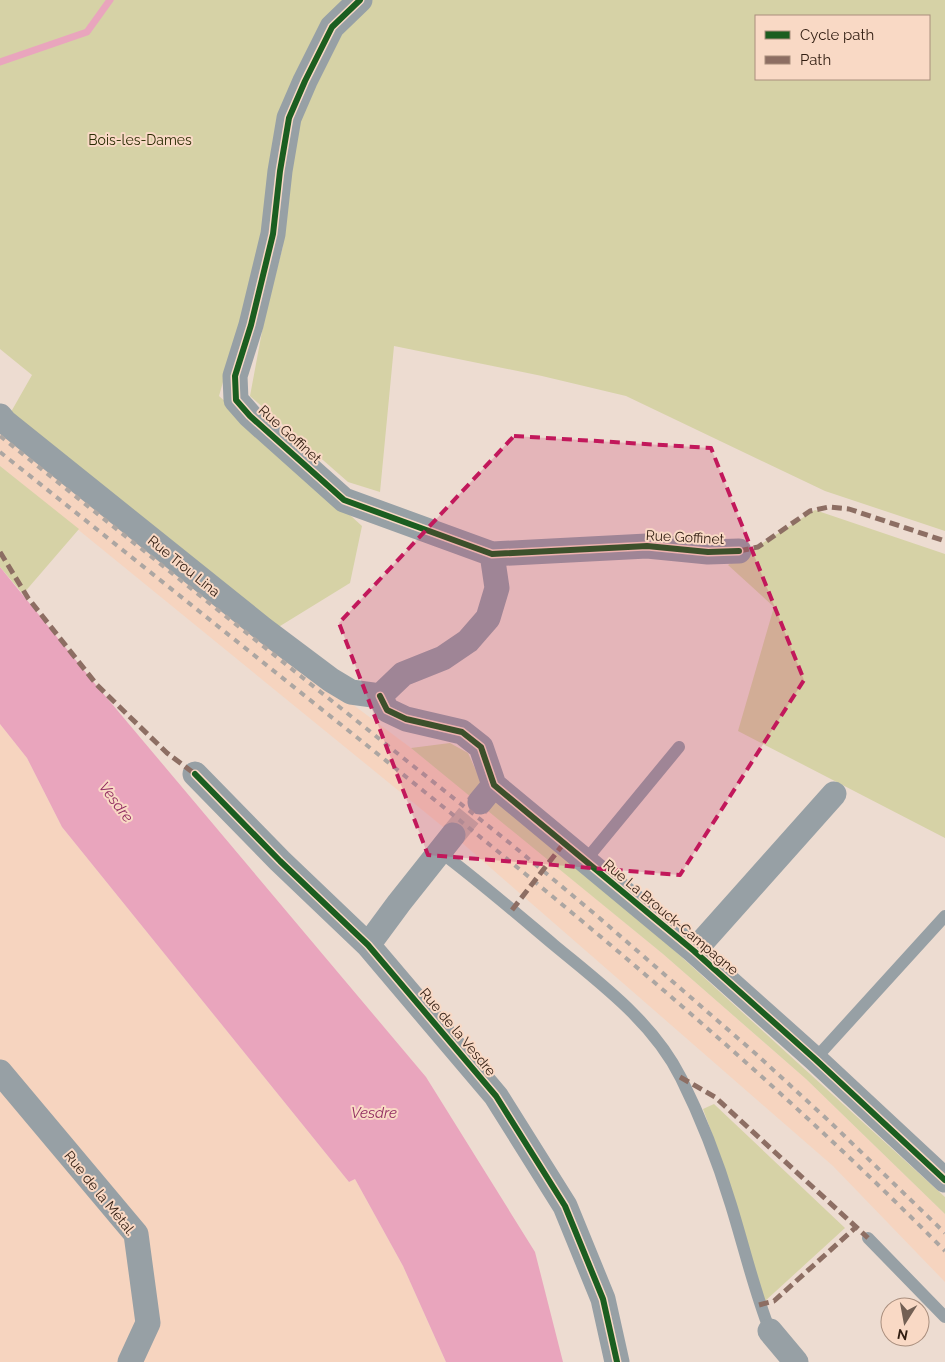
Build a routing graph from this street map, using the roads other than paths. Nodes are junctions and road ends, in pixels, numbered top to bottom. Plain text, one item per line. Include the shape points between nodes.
1 (360, 0) edge
2 (0, 416) edge
3 (739, 552) dead end
4 (492, 554) junction
5 (380, 696) junction
6 (679, 747) dead end
7 (195, 774) dead end
8 (834, 794) dead end
9 (446, 843) joint
10 (585, 861) junction
11 (945, 916) edge
12 (368, 945) junction
13 (694, 951) junction
14 (815, 1059) junction
15 (0, 1072) edge
16 (945, 1180) edge
17 (868, 1238) dead end
18 (945, 1317) edge
19 (770, 1331) joint
20 (130, 1362) edge
21 (617, 1362) edge
22 (796, 1362) edge

1 - 4 street, Rue Goffinet via 332,28 289,118 273,234 251,326 235,376 236,400 344,500
2 - 5 street, Rue Trou Lina via 263,629 331,680 351,692
3 - 4 street, Rue Goffinet via 647,546
4 - 5 street via 497,588 488,618 468,641 443,658 403,674
5 - 10 street, Rue La Brouck-Campagne via 387,710 406,719 462,732 481,748 487,794
6 - 10 lane
7 - 12 street, Rue de la Vesdre
8 - 13 street, Rue La Brouck-Campagne
9 - 12 street
9 - 19 lane via 512,910 615,997 659,1042 704,1126 759,1305
10 - 13 street, Rue La Brouck-Campagne
11 - 14 lane
12 - 21 street, Rue de la Vesdre via 496,1096 565,1206 603,1298
13 - 14 street, Rue La Brouck-Campagne
14 - 16 street, Rue La Brouck-Campagne
15 - 20 street, Rue de la Métal. via 136,1234 148,1323
17 - 18 lane
19 - 22 street

